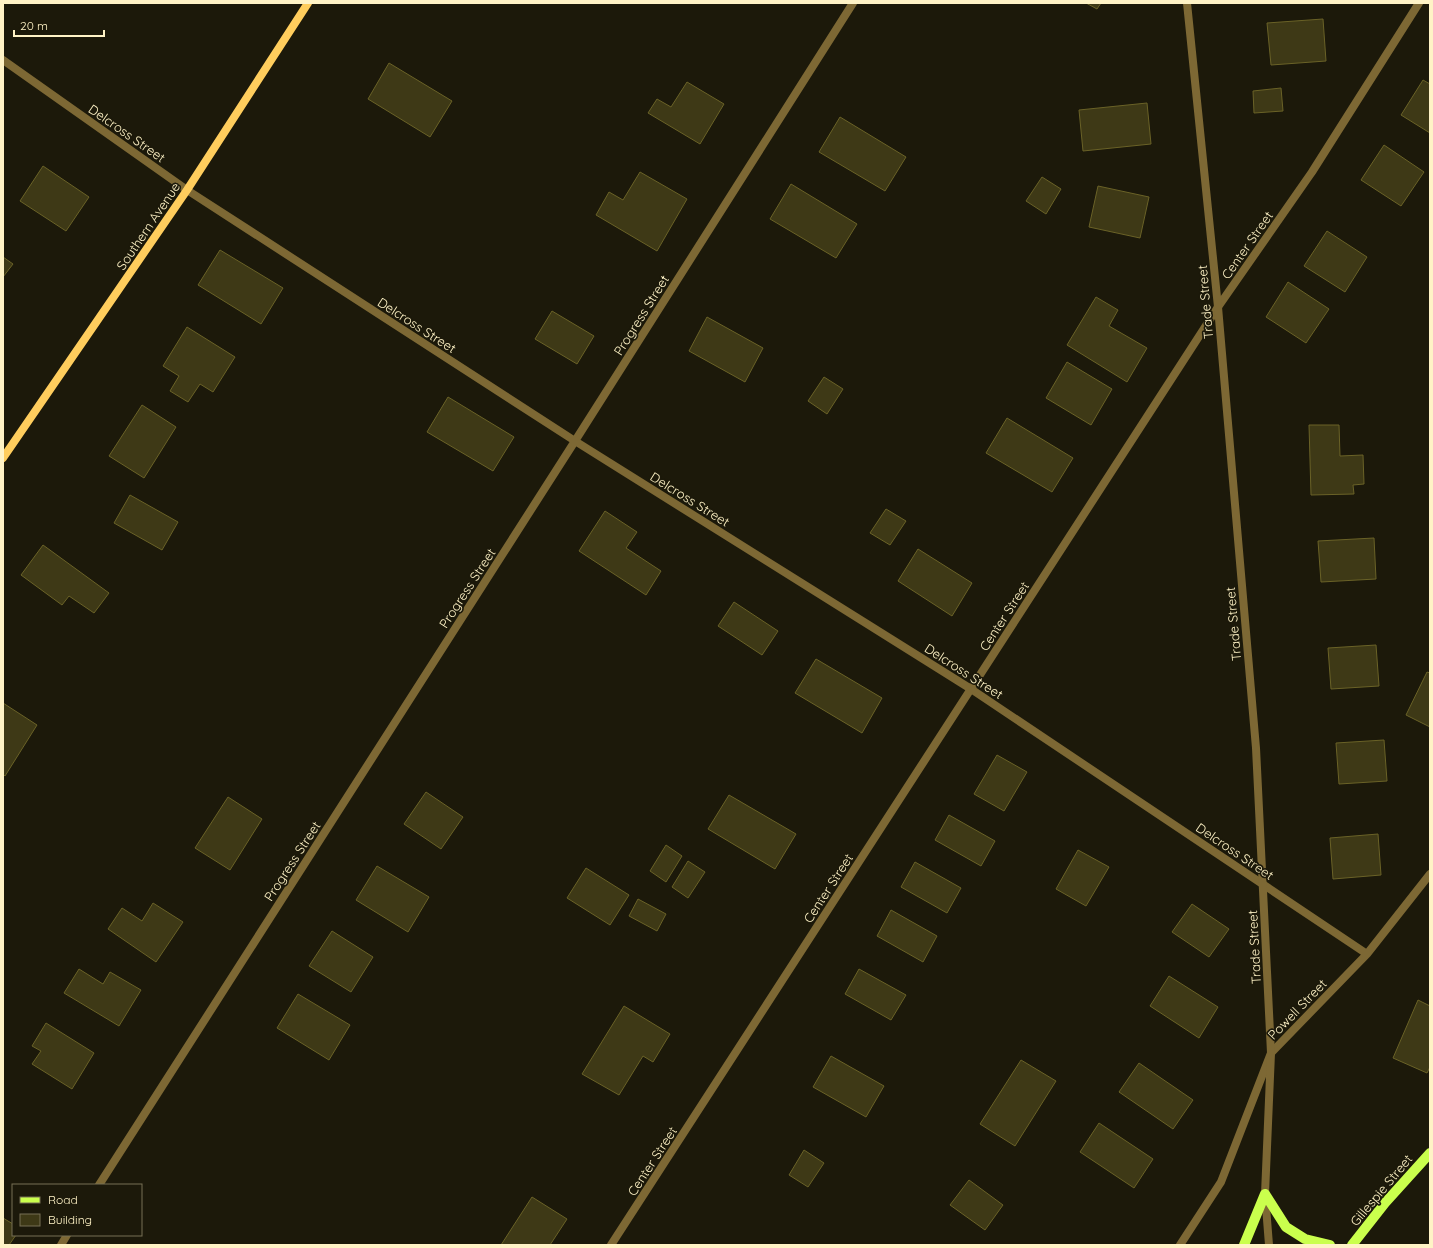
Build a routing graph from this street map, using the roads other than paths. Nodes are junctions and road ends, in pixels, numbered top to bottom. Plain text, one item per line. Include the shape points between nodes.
1 (308, 3) edge
2 (853, 3) edge
3 (1187, 3) edge
4 (1419, 3) edge
5 (3, 60) edge
6 (187, 190) junction
7 (1218, 307) junction
8 (575, 441) junction
9 (3, 458) edge
10 (971, 689) junction
11 (1430, 874) edge
12 (1262, 884) junction
13 (1368, 954) junction
14 (1271, 1053) junction
15 (1430, 1153) edge
16 (100, 1184) edge
17 (1265, 1194) junction
18 (66, 1236) edge
19 (61, 1245) edge
20 (611, 1245) edge
21 (1180, 1245) edge
22 (1244, 1245) edge
23 (1269, 1245) edge
24 (1330, 1245) edge
25 (1352, 1245) edge

1 - 6 main road, Southern Avenue
2 - 8 street, Progress Street
3 - 7 street, Trade Street
4 - 7 street, Center Street via 1312,172
5 - 6 street, Delcross Street
6 - 8 street, Delcross Street
6 - 9 main road, Southern Avenue
7 - 10 street, Center Street
7 - 12 street, Trade Street via 1255,732
8 - 10 street, Delcross Street
8 - 16 street, Progress Street
10 - 12 street, Delcross Street
10 - 20 street, Center Street
11 - 13 street, Powell Street
12 - 13 street, Delcross Street
12 - 14 street, Trade Street
13 - 14 street, Powell Street
14 - 17 street, Trade Street
14 - 21 street, Powell Street via 1221,1182
15 - 25 main road, Gillespie Street
17 - 22 main road
17 - 23 street, Trade Street
17 - 24 main road via 1286,1227 1305,1239
18 - 19 street

